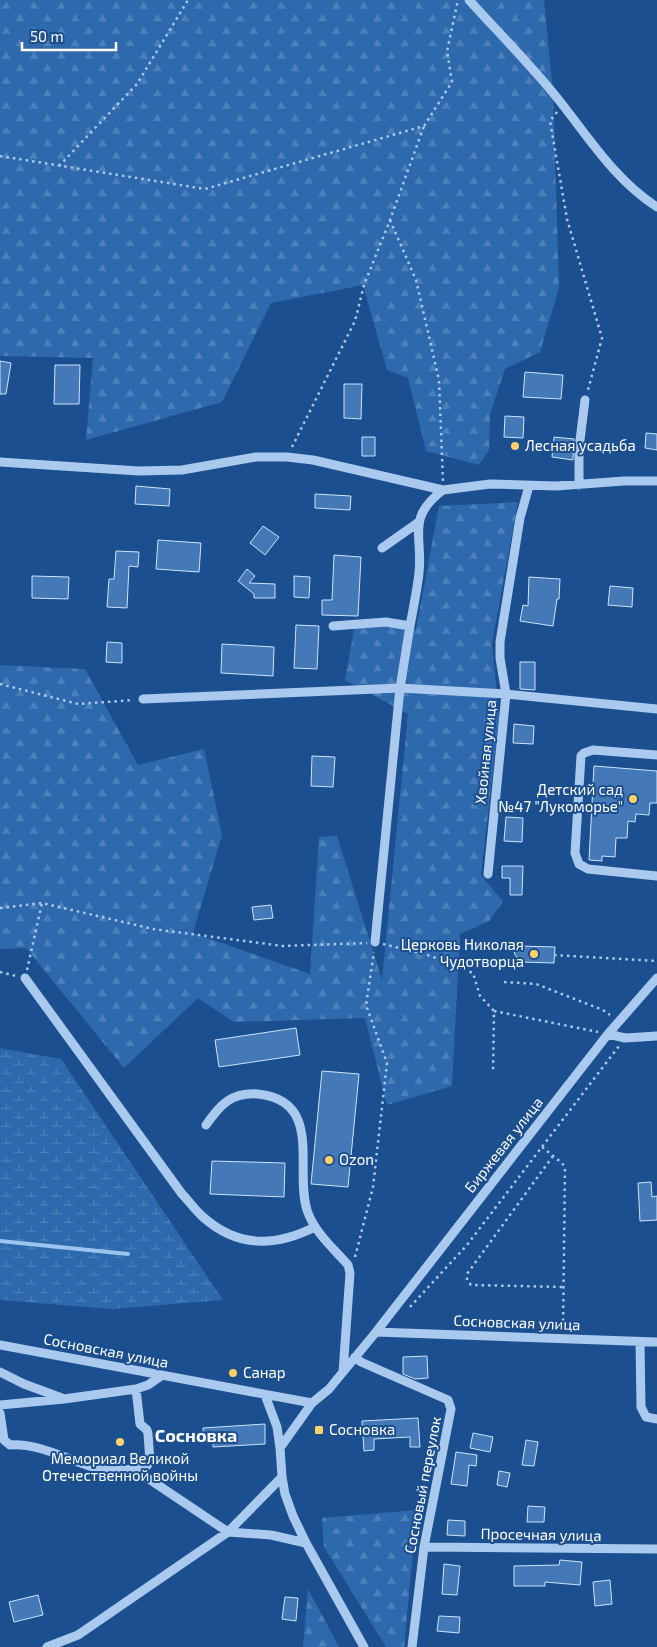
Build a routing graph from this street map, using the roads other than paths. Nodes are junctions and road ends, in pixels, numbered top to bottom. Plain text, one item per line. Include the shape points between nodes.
1 (468, 0) edge
2 (657, 207) edge
3 (585, 400) road end
4 (0, 462) edge
5 (657, 481) edge
6 (579, 485) junction
7 (529, 486) junction
8 (444, 490) junction
9 (419, 522) junction
10 (382, 548) dead end
11 (333, 626) dead end
12 (410, 626) junction
13 (400, 688) junction
14 (506, 694) junction
15 (143, 699) road end
16 (657, 709) edge
17 (657, 755) edge
18 (488, 874) dead end
19 (657, 876) edge
20 (375, 942) road end
21 (25, 978) road end
22 (657, 978) edge
23 (608, 1034) junction
24 (657, 1036) edge
25 (206, 1125) dead end
26 (314, 1226) junction
27 (376, 1332) junction
28 (640, 1342) junction
29 (657, 1342) edge
30 (0, 1346) edge
31 (355, 1357) junction
32 (0, 1372) edge
33 (343, 1372) junction
34 (160, 1376) junction
35 (136, 1389) junction
36 (265, 1395) junction
37 (64, 1399) junction
38 (312, 1404) junction
39 (0, 1405) edge
40 (0, 1413) edge
41 (657, 1419) edge
42 (280, 1448) junction
43 (134, 1469) junction
44 (282, 1477) junction
45 (228, 1532) junction
46 (306, 1543) junction
47 (424, 1547) junction
48 (657, 1549) edge
49 (47, 1647) edge
50 (364, 1647) edge
51 (412, 1647) edge

1 - 2 street via 553,93 612,168
3 - 6 street
4 - 8 street via 148,471 182,470 256,457 287,457
5 - 6 street
6 - 7 street
7 - 8 street via 490,484
7 - 14 street, Хвойная улица via 520,518 500,642
8 - 9 street via 430,500
9 - 10 street
9 - 12 street via 419,571
11 - 12 street via 386,622
12 - 13 street
13 - 14 street
13 - 15 street
13 - 20 street
14 - 16 street
14 - 18 street, Хвойная улица
17 - 19 street via 593,750 584,753 575,853 579,864 588,869
21 - 26 street via 182,1194 203,1217 238,1239 251,1242 297,1235
22 - 23 street, Биржевая улица
23 - 24 street via 625,1038
23 - 27 street, Биржевая улица
25 - 26 street via 216,1110 237,1095 266,1095 280,1100 292,1110 304,1139 304,1197
26 - 33 street via 348,1265 350,1272
27 - 28 street, Сосновская улица
27 - 31 street, Биржевая улица
28 - 29 street, Сосновская улица
28 - 41 street via 641,1407 646,1416
30 - 34 street, Сосновская улица
31 - 33 street, Биржевая улица
31 - 47 street, Сосновый переулок via 448,1400 450,1405
32 - 37 street
33 - 38 street, Биржевая улица
34 - 35 street
34 - 36 street, Сосновская улица
35 - 37 street
35 - 43 street via 140,1424 148,1434 150,1461 147,1466
36 - 38 street, Сосновская улица
36 - 42 street via 274,1417
37 - 39 street
38 - 42 street, Биржевая улица
40 - 43 street via 4,1440 10,1445 25,1444 105,1470
42 - 44 street
43 - 45 street
44 - 45 street
44 - 46 street via 293,1516
45 - 46 street via 271,1535
45 - 49 street via 78,1635
46 - 50 street
47 - 48 street, Просечная улица
47 - 51 street, Сосновый переулок

